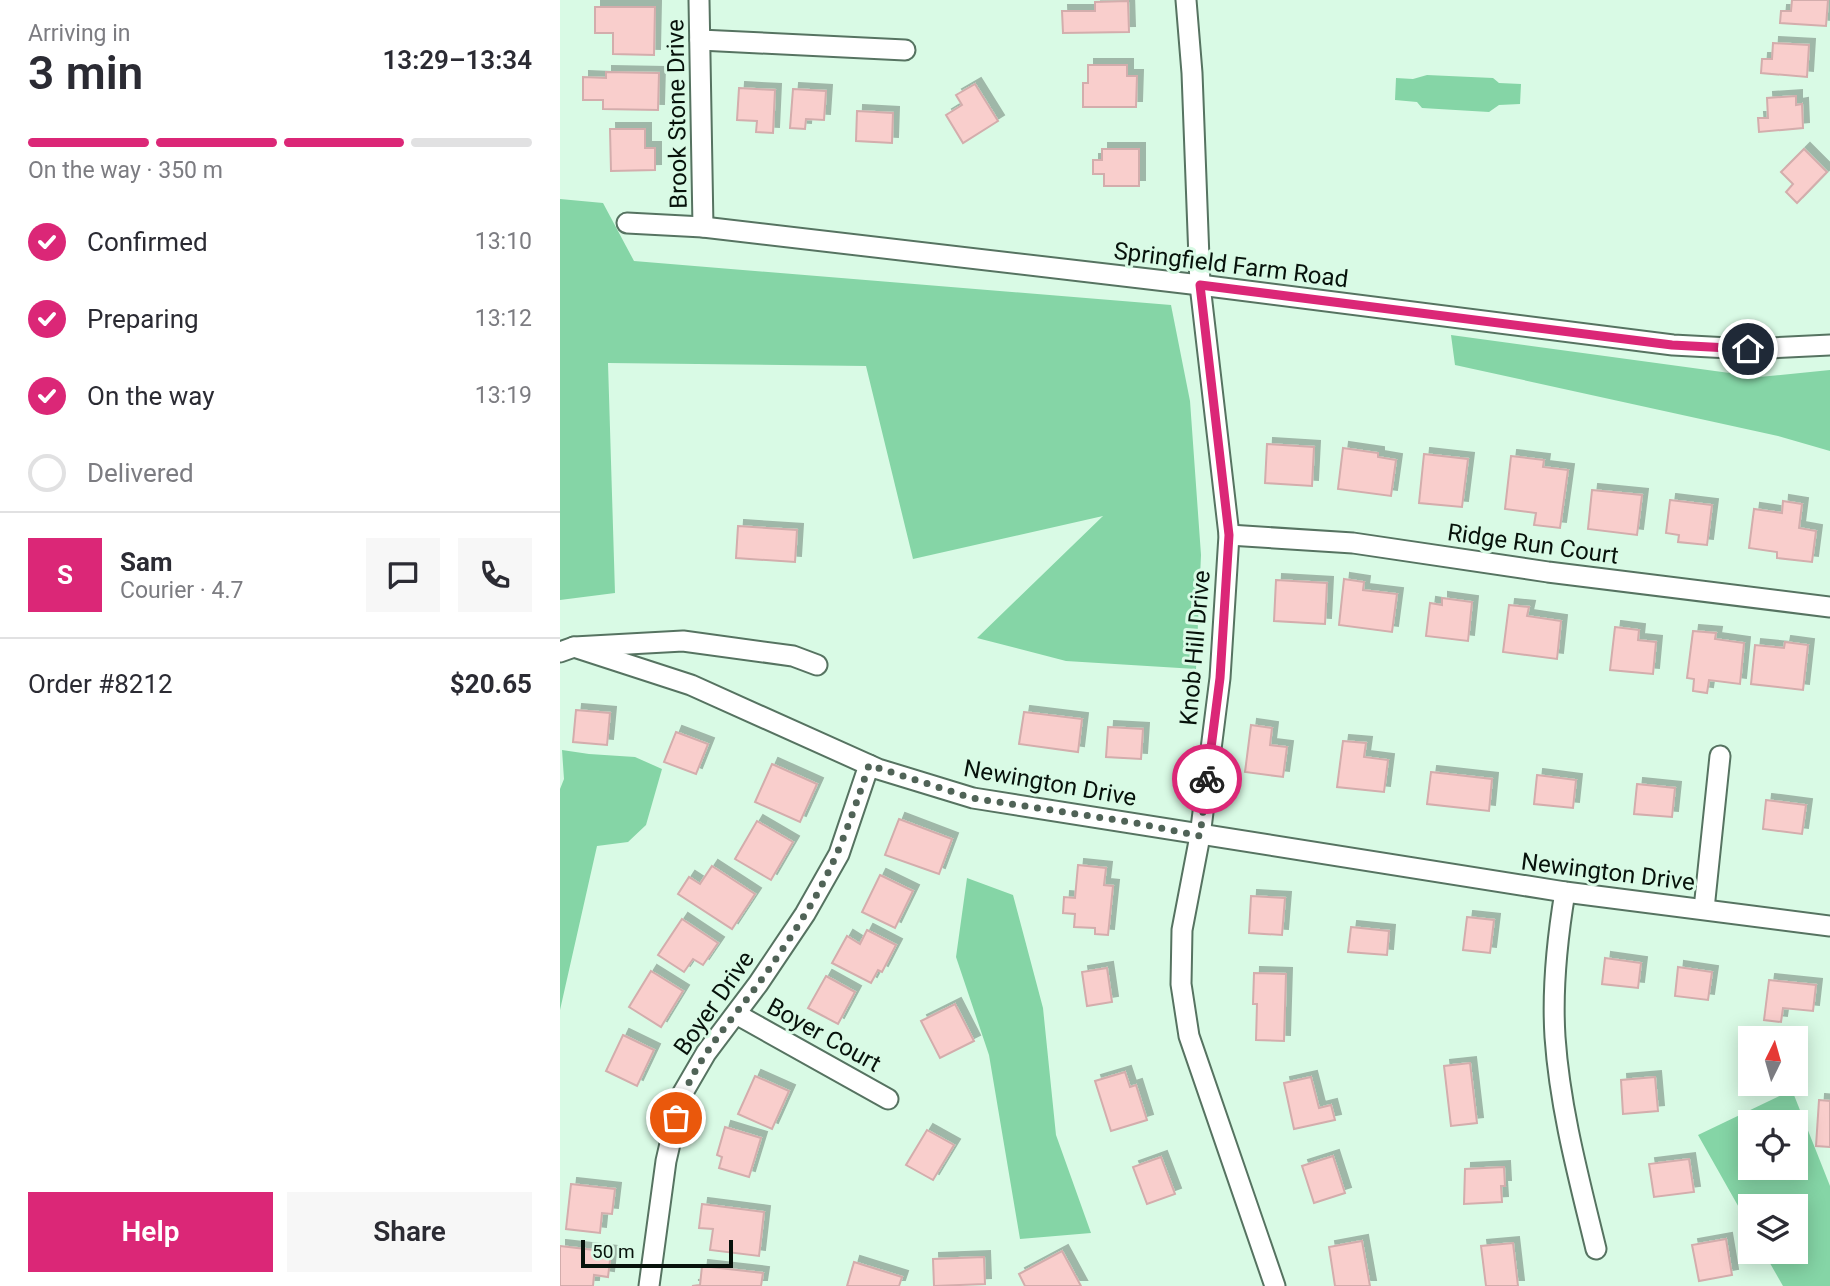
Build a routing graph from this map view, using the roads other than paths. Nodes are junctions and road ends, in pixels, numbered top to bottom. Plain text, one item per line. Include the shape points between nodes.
1 (699, 0) edge
2 (1186, 0) edge
3 (700, 40) junction
4 (905, 50) dead end
5 (627, 223) dead end
6 (703, 227) junction
7 (1200, 285) junction
8 (1830, 345) edge
9 (1229, 535) junction
10 (1830, 607) edge
11 (567, 649) edge
12 (817, 665) dead end
13 (1720, 756) dead end
14 (869, 765) junction
15 (1200, 836) junction
16 (1564, 892) junction
17 (1704, 909) junction
18 (1830, 926) edge
19 (736, 1014) junction
20 (888, 1099) dead end
21 (1596, 1249) dead end
22 (649, 1286) edge
23 (1275, 1286) edge

1 - 3 street, Brook Stone Drive
2 - 7 street, Knob Hill Drive
3 - 4 street
3 - 6 street, Brook Stone Drive
5 - 6 street, Springfield Farm Road
6 - 7 street, Springfield Farm Road
7 - 8 street, Springfield Farm Road via 1672,345 1748,349
7 - 9 street, Knob Hill Drive
9 - 10 street, Ridge Run Court via 1353,543
9 - 15 street, Knob Hill Drive via 1220,678
11 - 12 street via 683,641 793,656
11 - 14 street, Newington Drive via 691,685
13 - 17 street
14 - 15 street, Newington Drive via 972,798
14 - 19 street, Boyer Drive via 839,854 805,914
15 - 16 street, Newington Drive
15 - 23 street, Knob Hill Drive via 1182,930 1181,984 1189,1036
16 - 17 street, Newington Drive
16 - 21 street via 1556,944 1555,1037 1570,1142
17 - 18 street, Newington Drive
19 - 20 street, Boyer Court
19 - 22 street, Boyer Drive via 681,1096 666,1161

